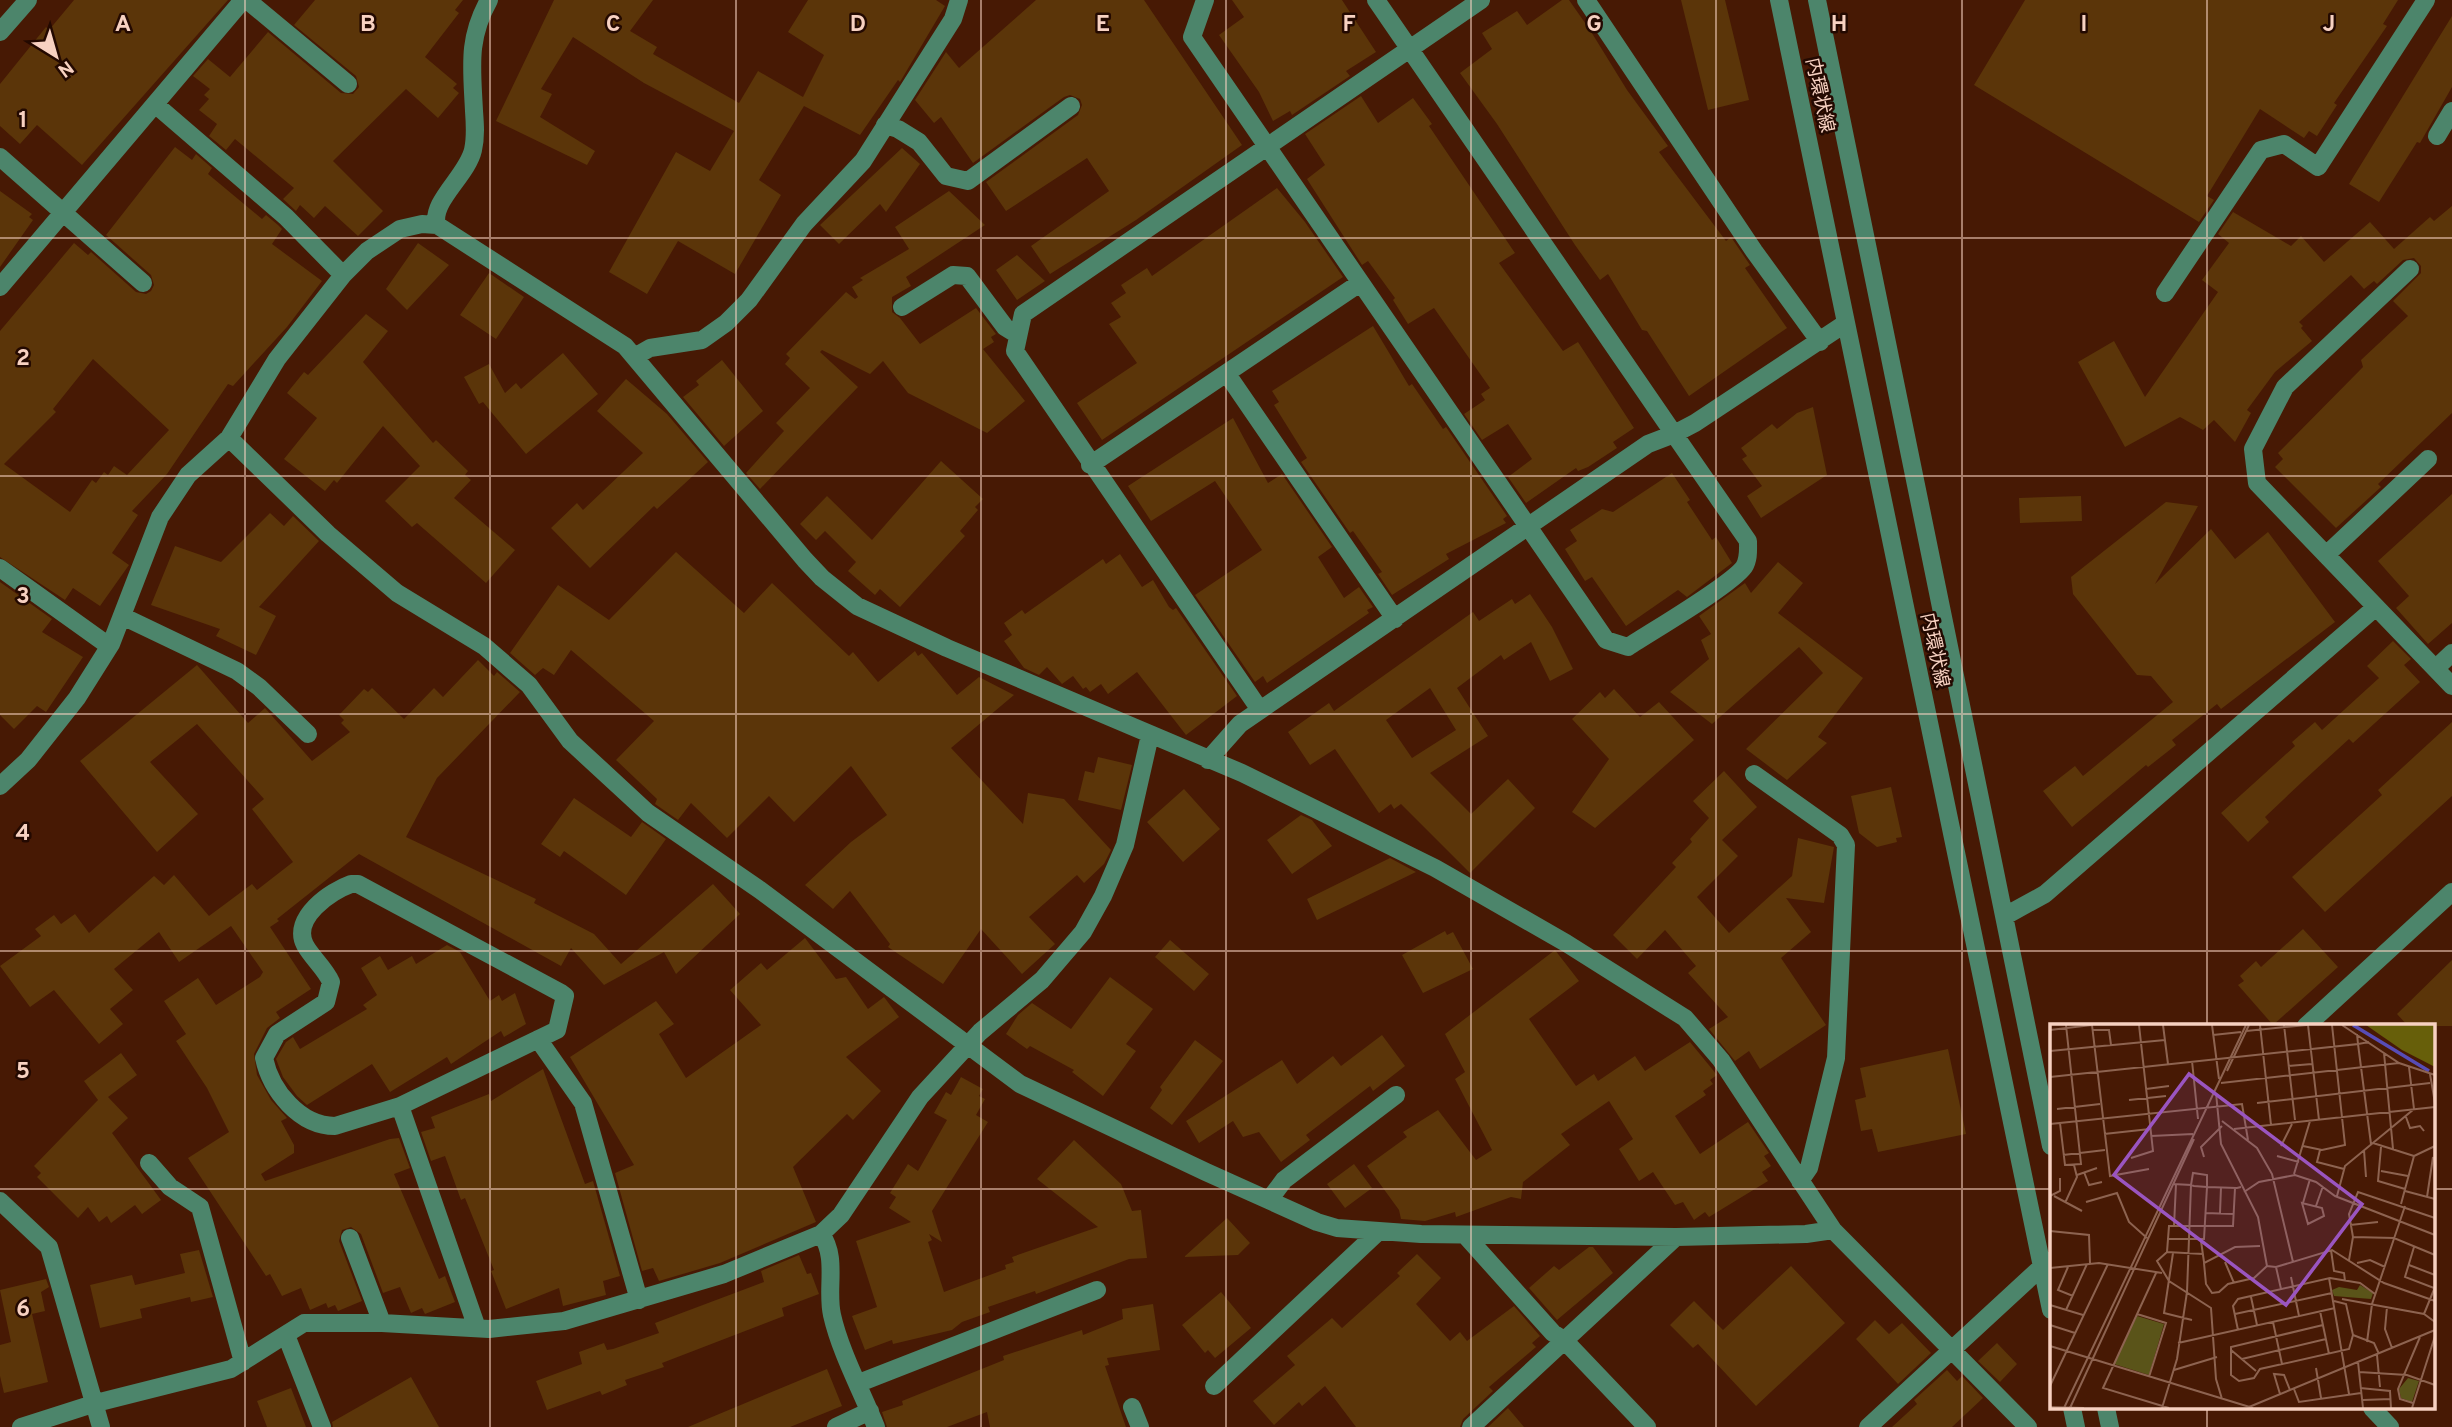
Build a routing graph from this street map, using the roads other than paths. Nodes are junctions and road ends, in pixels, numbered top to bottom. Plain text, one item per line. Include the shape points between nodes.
1 (28, 0) edge
2 (245, 0) edge
3 (489, 0) edge
4 (959, 0) edge
5 (1204, 0) edge
6 (1376, 0) edge
7 (1481, 0) edge
8 (1586, 0) edge
9 (1779, 0) edge
10 (1817, 0) edge
11 (2426, 0) edge
12 (0, 32) edge
13 (1410, 50) junction
14 (348, 83) dead end
15 (156, 106) junction
16 (1071, 106) dead end
17 (2452, 111) edge
18 (885, 125) junction
19 (2437, 136) dead end
20 (1267, 147) junction
21 (0, 157) edge
22 (65, 211) junction
23 (437, 225) junction
24 (2410, 270) dead end
25 (342, 275) junction
26 (143, 283) dead end
27 (1360, 283) junction
28 (0, 287) edge
29 (2165, 293) dead end
30 (902, 307) dead end
31 (1846, 323) junction
32 (1018, 335) junction
33 (1821, 342) junction
34 (636, 356) junction
35 (1227, 374) junction
36 (1674, 434) junction
37 (229, 438) junction
38 (2428, 459) dead end
39 (1090, 465) junction
40 (1527, 529) junction
41 (2326, 555) junction
42 (0, 568) edge
43 (2376, 607) junction
44 (122, 616) junction
45 (1395, 618) junction
46 (109, 646) junction
47 (2452, 653) edge
48 (2436, 668) junction
49 (2452, 686) edge
50 (1261, 710) junction
51 (308, 734) dead end
52 (1150, 735) junction
53 (1208, 761) junction
54 (1754, 774) dead end
55 (0, 786) edge
56 (2452, 892) edge
57 (2005, 916) junction
58 (2308, 1024) edge
59 (538, 1039) junction
60 (970, 1046) junction
61 (1396, 1096) dead end
62 (400, 1105) junction
63 (2050, 1141) edge
64 (149, 1163) dead end
65 (1800, 1181) junction
66 (1269, 1200) junction
67 (0, 1201) edge
68 (1833, 1230) junction
69 (1378, 1232) junction
70 (821, 1234) junction
71 (1465, 1235) junction
72 (1676, 1237) junction
73 (350, 1238) dead end
74 (2047, 1262) edge
75 (1097, 1290) dead end
76 (2050, 1298) edge
77 (639, 1300) junction
78 (382, 1323) junction
79 (477, 1328) junction
80 (286, 1335) junction
81 (1564, 1340) junction
82 (1951, 1352) junction
83 (243, 1362) junction
84 (859, 1383) junction
85 (1214, 1386) dead end
86 (96, 1404) junction
87 (1132, 1407) dead end
88 (2374, 1410) edge
89 (873, 1419) edge
90 (22, 1427) edge
91 (101, 1427) edge
92 (322, 1427) edge
93 (836, 1427) edge
94 (1140, 1427) edge
95 (1471, 1427) edge
96 (1647, 1427) edge
97 (1868, 1427) edge
98 (2028, 1427) edge
99 (2390, 1427) edge

1 - 12 street
2 - 14 street
2 - 15 street
3 - 23 street via 473,35 473,150 459,181 434,215
4 - 18 street via 953,19
5 - 20 street via 1192,37
6 - 13 street
7 - 13 street
8 - 33 street via 1754,251
9 - 31 street, 内環状線
10 - 57 street, 内環状線
11 - 29 street via 2318,167 2284,144 2261,149
13 - 20 street
13 - 36 street
15 - 22 street
15 - 25 street via 286,216
16 - 18 street via 968,181 946,176 919,142
17 - 19 street
18 - 34 street via 853,174 819,206 749,300 726,323 702,340 662,345
20 - 27 street
20 - 32 street via 1023,314
21 - 22 street
22 - 26 street
22 - 28 street
23 - 25 street via 400,229 366,251
23 - 34 street
24 - 41 street via 2284,387 2253,449 2257,483
25 - 37 street via 277,359
27 - 35 street
27 - 40 street
30 - 32 street via 953,275 967,276 1005,327
31 - 33 street
31 - 74 street, 内環状線
32 - 39 street via 1015,351
33 - 36 street
34 - 52 street via 805,560 857,606
35 - 39 street
35 - 45 street
36 - 40 street via 1648,444
36 - 40 street via 1748,541 1748,560 1731,578 1628,647 1606,639
37 - 44 street via 188,475 164,510
37 - 60 street via 397,593 484,646 528,685 570,741 648,813
38 - 41 street
39 - 50 street
40 - 45 street
41 - 43 street
42 - 46 street
43 - 48 street
43 - 57 street via 2045,894
44 - 46 street
44 - 51 street via 237,671
45 - 50 street
46 - 55 street via 77,698 29,760
47 - 48 street
48 - 49 street
50 - 53 street via 1240,724
52 - 53 street
52 - 60 street via 1125,845 1083,932 1042,980 992,1020
53 - 65 street via 1294,797 1435,868 1685,1018 1706,1038
54 - 65 street via 1840,835 1846,845 1836,1058 1809,1168
56 - 58 street
57 - 63 street, 内環状線
59 - 62 street
59 - 62 street via 557,1030 565,996 561,993 358,884 338,889 310,912 302,935 331,982 326,1002 277,1034 265,1065 293,1111 324,1126
59 - 77 street via 583,1103
60 - 66 street via 1020,1084
60 - 70 street via 920,1097 841,1215
61 - 66 street via 1284,1180
62 - 79 street
64 - 83 street via 170,1187 200,1207
65 - 68 street
66 - 69 street via 1337,1228
67 - 86 street via 49,1247
68 - 72 street
68 - 82 street
69 - 71 street
69 - 85 street
70 - 77 street via 724,1274
70 - 84 street via 828,1250 831,1313
71 - 72 street
71 - 81 street
72 - 81 street
73 - 78 street
74 - 76 street, 内環状線
74 - 82 street
75 - 84 street
77 - 79 street via 564,1321
78 - 79 street
78 - 80 street via 304,1323
80 - 83 street
80 - 92 street
81 - 95 street
81 - 96 street
82 - 97 street
82 - 98 street
83 - 86 street
84 - 89 street
86 - 90 street
86 - 91 street
87 - 94 street
88 - 99 street
89 - 93 street

